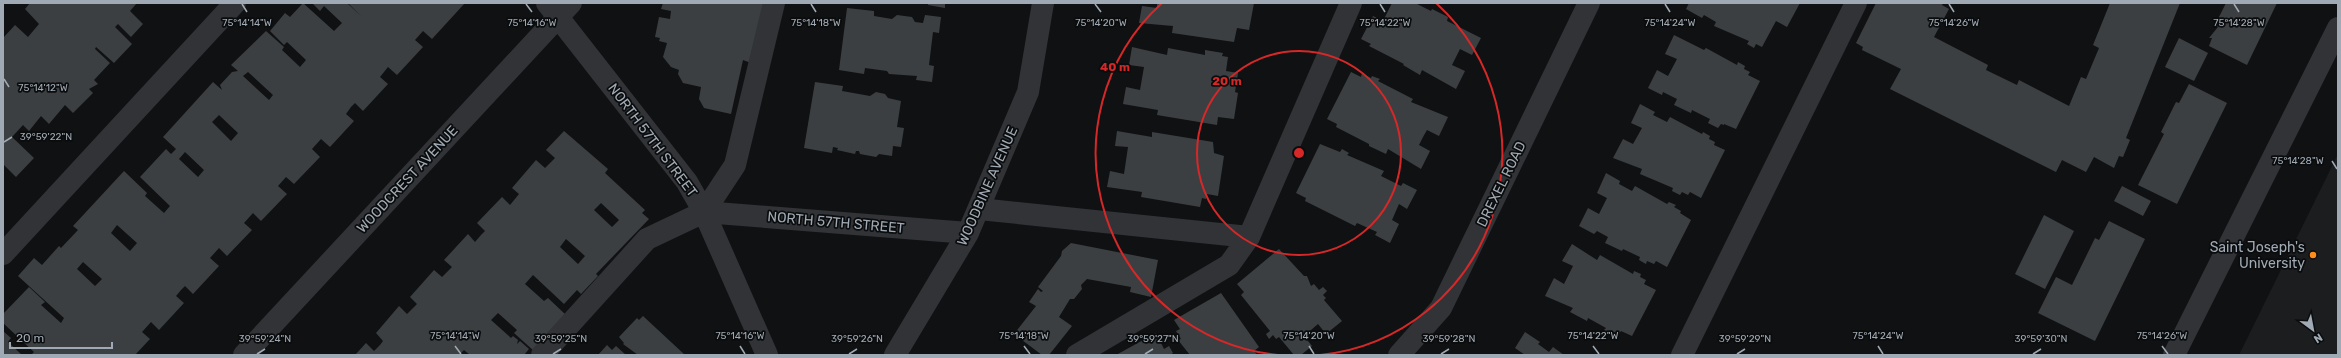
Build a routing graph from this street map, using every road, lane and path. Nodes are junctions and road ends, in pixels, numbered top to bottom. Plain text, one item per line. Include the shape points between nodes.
1 (234, 3) edge
2 (774, 3) edge
3 (1043, 3) edge
4 (1352, 3) edge
5 (1589, 3) edge
6 (1856, 3) edge
7 (559, 8) edge
8 (2338, 28) edge
9 (979, 209) junction
10 (704, 212) junction
11 (968, 233) junction
12 (1249, 237) junction
13 (3, 254) edge
14 (244, 355) edge
15 (542, 355) edge
16 (767, 355) edge
17 (895, 355) edge
18 (1077, 355) edge
19 (1399, 355) edge
20 (1682, 355) edge
21 (2174, 355) edge

1 - 13 street
2 - 10 street via 735,165
3 - 9 street, WOODBINE AVENUE via 1028,92
4 - 12 street
5 - 19 street, DREXEL ROAD via 1441,308
6 - 20 street
7 - 10 street, NORTH 57TH STREET via 687,182
7 - 14 street, WOODCREST AVENUE
8 - 21 street
9 - 11 street, WOODBINE AVENUE
9 - 12 street
10 - 11 street, NORTH 57TH STREET
10 - 15 street via 647,239
10 - 16 street, NORTH 57TH STREET
11 - 17 street, WOODBINE AVENUE
12 - 18 street via 1229,265

